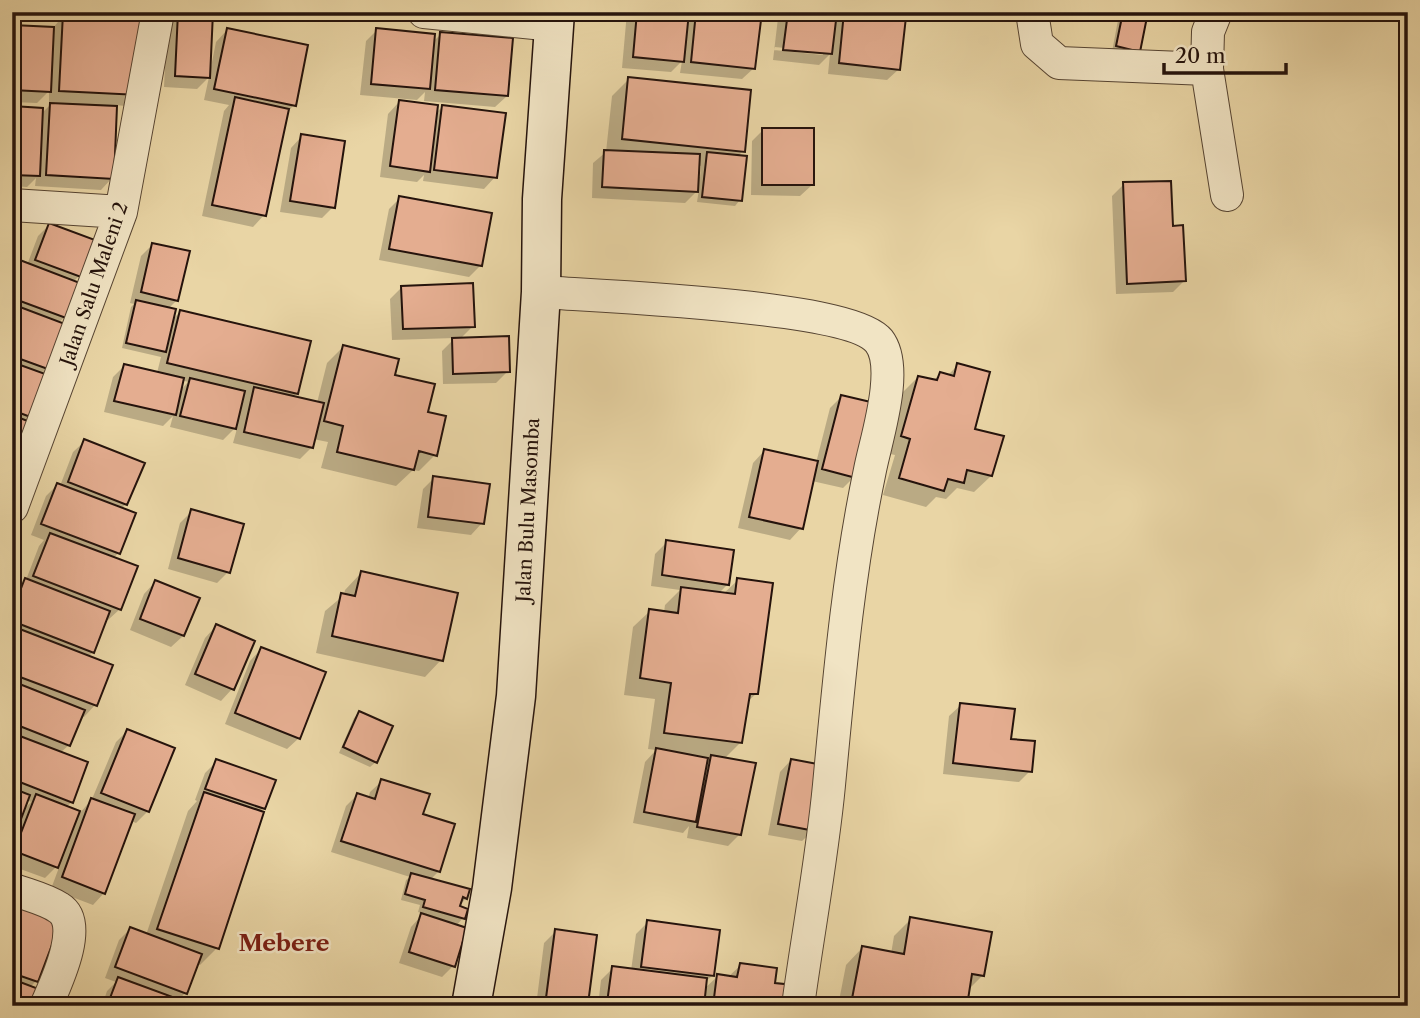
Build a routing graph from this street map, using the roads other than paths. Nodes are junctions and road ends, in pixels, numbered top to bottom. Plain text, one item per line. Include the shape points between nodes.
1 (158, 12) edge
2 (424, 12) edge
3 (1032, 12) edge
4 (1216, 12) edge
5 (554, 19) edge
6 (1207, 69) junction
7 (1227, 195) dead end
8 (12, 205) edge
9 (121, 212) junction
10 (541, 292) junction
11 (12, 507) edge
12 (12, 889) edge
13 (46, 1006) edge
14 (471, 1006) edge
15 (798, 1006) edge

1 - 9 street, Jalan Salu Maleni 2
2 - 5 street
3 - 6 street via 1037,44 1059,63
4 - 6 street via 1208,32
5 - 10 street, Jalan Bulu Masomba
6 - 7 street
8 - 9 street
9 - 11 street, Jalan Salu Maleni 2
10 - 14 street, Jalan Bulu Masomba via 516,695 492,888
10 - 15 street via 737,305 816,318 866,331 879,341 886,355 884,400 847,600 828,787
12 - 13 street via 61,908 69,922 69,940

